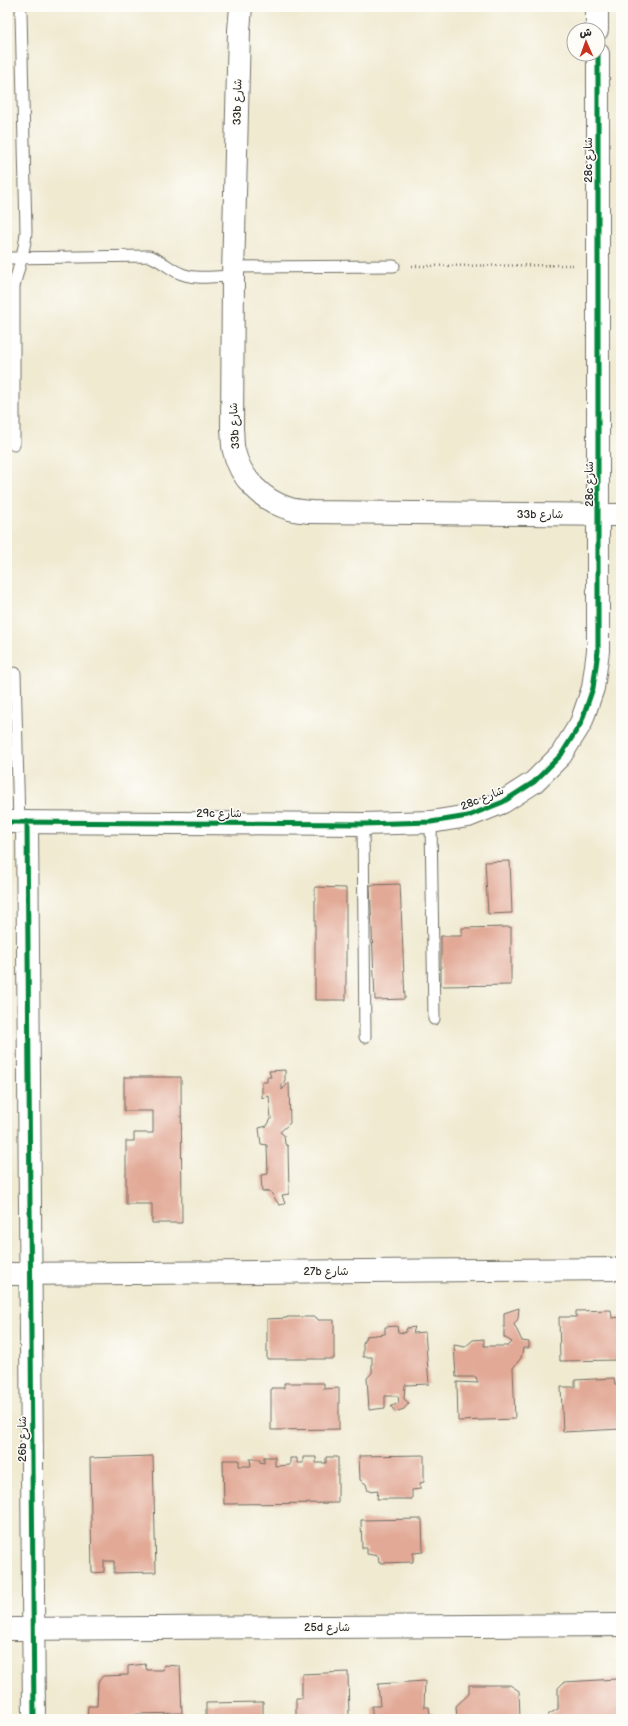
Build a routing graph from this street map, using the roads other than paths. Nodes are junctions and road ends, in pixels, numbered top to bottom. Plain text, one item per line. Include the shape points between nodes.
1 (241, 7) edge
2 (597, 7) edge
3 (21, 12) dead end
4 (597, 22) edge
5 (598, 62) edge
6 (23, 257) junction
7 (7, 258) edge
8 (394, 266) road end
9 (233, 272) junction
10 (14, 445) dead end
11 (599, 514) junction
12 (621, 515) edge
13 (15, 673) dead end
14 (18, 822) edge
15 (431, 822) junction
16 (363, 824) junction
17 (434, 1019) dead end
18 (365, 1037) dead end
19 (621, 1270) edge
20 (31, 1273) junction
21 (7, 1274) edge
22 (621, 1625) edge
23 (7, 1629) edge
24 (32, 1629) junction
25 (34, 1719) edge

1 - 9 street, 33b شارع
2 - 4 street
3 - 6 lane via 26,232
5 - 11 street, 28c شارع
6 - 7 lane
6 - 9 lane via 149,256 188,276
6 - 10 lane via 14,287
8 - 9 lane
9 - 11 street, 33b شارع via 234,450 241,470 254,487 270,501 290,509 311,512
11 - 12 street, 33b شارع
11 - 15 street, 28c شارع via 598,651 593,688 581,723 561,755 534,782 489,808 468,816
13 - 14 lane
14 - 16 street, 29c شارع
14 - 20 street, 26b شارع
15 - 16 street, 29c شارع
15 - 17 lane
16 - 18 lane
19 - 20 street, 27b شارع
20 - 21 street, 27b شارع
20 - 24 street, 26b شارع
22 - 24 street, 25d شارع
23 - 24 street, 25d شارع
24 - 25 street, 26b شارع

